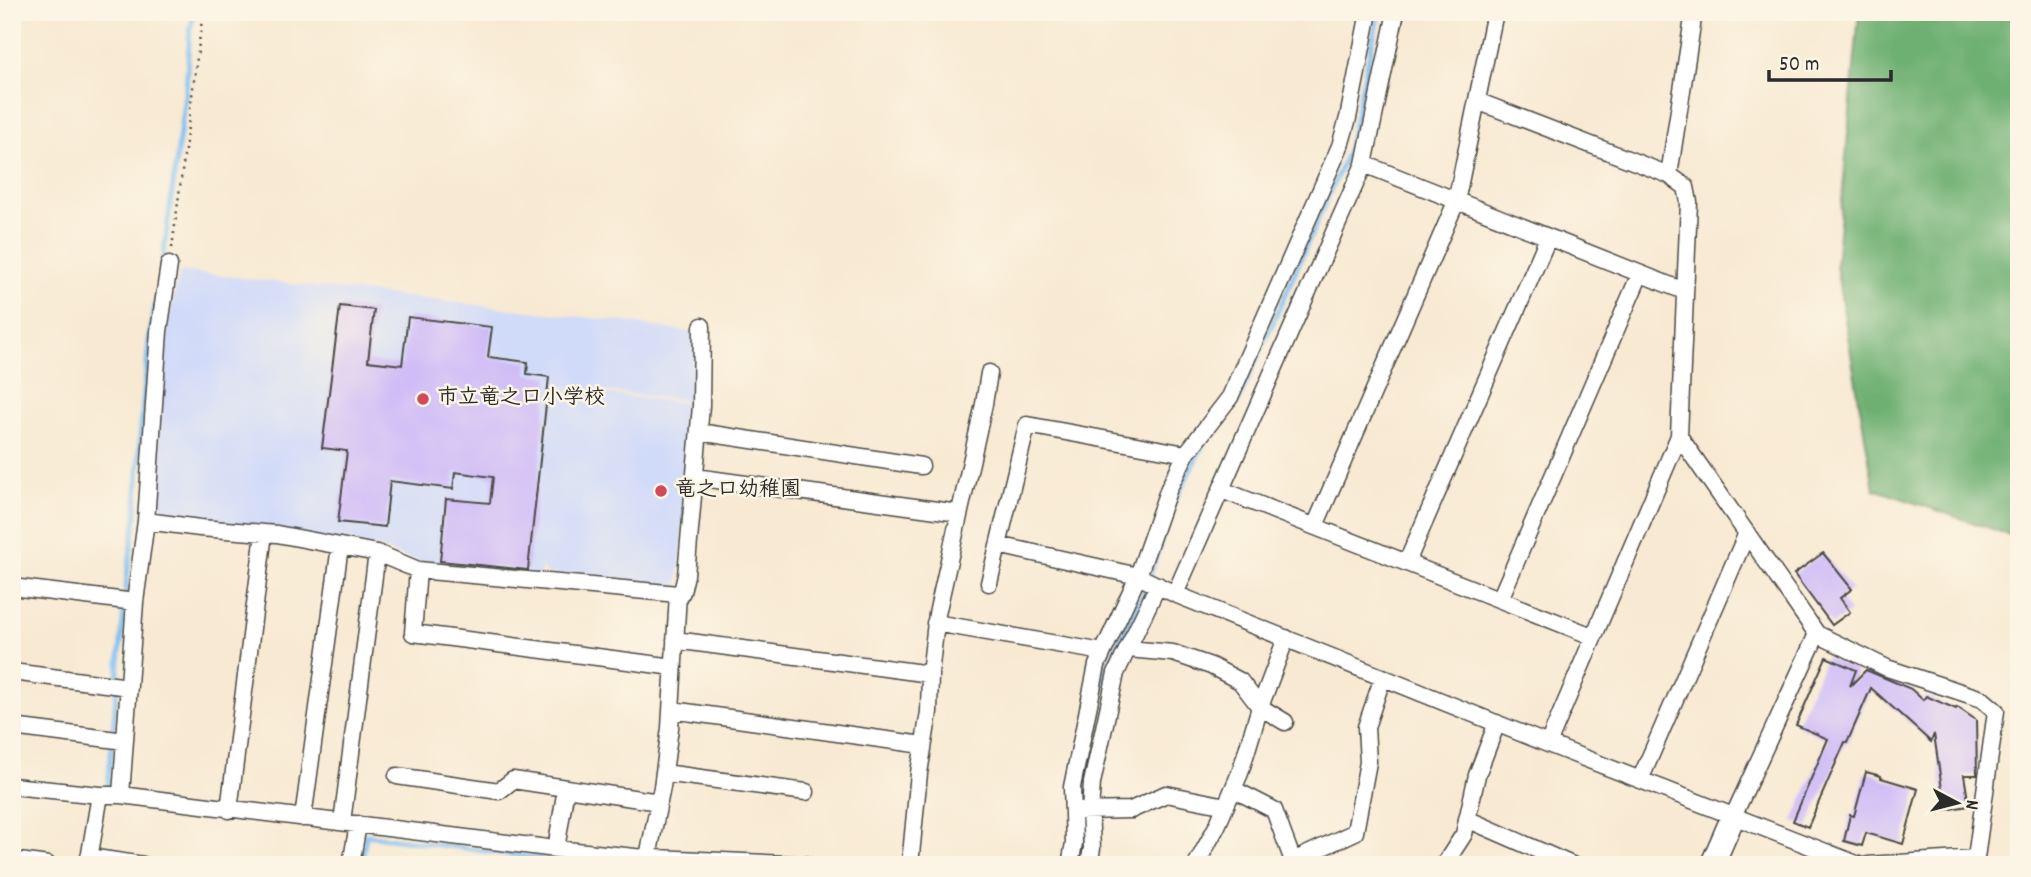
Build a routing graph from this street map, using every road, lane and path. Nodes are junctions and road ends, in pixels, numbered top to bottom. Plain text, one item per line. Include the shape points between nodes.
1 (203, 12) edge
2 (1369, 12) edge
3 (1396, 12) edge
4 (1495, 12) edge
5 (1694, 12) edge
6 (1477, 101) junction
7 (1364, 164) junction
8 (1669, 175) junction
9 (1457, 202) junction
10 (1548, 238) junction
11 (169, 265) joint
12 (1640, 274) junction
13 (1684, 291) junction
14 (702, 326) dead end
15 (989, 373) dead end
16 (699, 432) junction
17 (1679, 436) junction
18 (1186, 454) junction
19 (921, 466) dead end
20 (695, 477) junction
21 (1222, 490) junction
22 (959, 513) junction
23 (146, 521) junction
24 (1315, 526) junction
25 (264, 533) junction
26 (1747, 533) junction
27 (998, 545) junction
28 (340, 546) junction
29 (377, 554) junction
30 (1407, 562) junction
31 (418, 570) junction
32 (1138, 576) junction
33 (989, 583) dead end
34 (1158, 585) junction
35 (12, 586) edge
36 (678, 594) junction
37 (1175, 594) junction
38 (1500, 599) junction
39 (128, 601) junction
40 (935, 622) junction
41 (1817, 634) junction
42 (1592, 636) junction
43 (1286, 638) junction
44 (675, 640) junction
45 (1128, 649) junction
46 (1103, 652) junction
47 (674, 667) junction
48 (12, 672) edge
49 (930, 674) junction
50 (1383, 677) junction
51 (121, 686) junction
52 (1260, 708) junction
53 (672, 710) junction
54 (1285, 722) dead end
55 (1497, 723) junction
56 (12, 727) edge
57 (117, 740) junction
58 (1548, 744) junction
59 (923, 745) junction
60 (664, 773) junction
61 (397, 776) dead end
62 (1640, 780) junction
63 (12, 786) edge
64 (566, 788) junction
65 (1233, 789) junction
66 (806, 792) dead end
67 (100, 795) junction
68 (121, 795) junction
69 (659, 802) junction
70 (1226, 806) junction
71 (229, 810) junction
72 (1081, 811) junction
73 (1733, 817) junction
74 (303, 818) junction
75 (1467, 820) junction
76 (350, 823) junction
77 (556, 849) junction
78 (648, 857) junction
79 (12, 860) edge
80 (89, 861) edge
81 (48, 865) edge
82 (143, 865) edge
83 (351, 865) edge
84 (807, 865) edge
85 (910, 865) edge
86 (1070, 865) edge
87 (1089, 865) edge
88 (1196, 865) edge
89 (1444, 865) edge
90 (1572, 865) edge
91 (1712, 865) edge
92 (1859, 865) edge
93 (1868, 865) edge

1 - 11 path
2 - 18 street via 1340,146 1230,397
3 - 7 street
4 - 6 street
5 - 8 street
6 - 8 street
6 - 9 street
7 - 9 street
7 - 21 street
8 - 13 street via 1686,187 1689,202
9 - 10 street
9 - 24 street
10 - 12 street
10 - 30 street
11 - 23 street via 159,331
12 - 13 street
12 - 38 street
13 - 17 street
14 - 16 street
15 - 22 street
16 - 19 street
16 - 20 street
17 - 26 street
17 - 42 street
18 - 27 street via 1027,425
18 - 32 street
20 - 22 street
20 - 36 street via 686,575
21 - 24 street
21 - 37 street
22 - 40 street
23 - 25 street
23 - 39 street
24 - 30 street
25 - 28 street
25 - 71 street
26 - 41 street
26 - 62 street
27 - 32 street
27 - 33 street
28 - 29 street
28 - 74 street
29 - 31 street
29 - 76 street
30 - 38 street
31 - 36 street
31 - 47 street via 413,633
32 - 34 street
32 - 46 street
34 - 37 street
34 - 45 street
35 - 39 street
36 - 44 street
37 - 43 street
38 - 42 street
39 - 51 street
40 - 46 street
40 - 49 street
41 - 73 street
41 - 93 street via 1888,668 1982,699 1996,711 1976,858
42 - 58 street
43 - 50 street
43 - 52 street
44 - 47 street
44 - 49 street
45 - 52 street via 1173,653 1210,666 1240,681
45 - 72 street via 1116,673 1092,783
46 - 72 street via 1072,787
47 - 53 street
48 - 51 street
49 - 59 street
50 - 55 street
50 - 65 street via 1366,727 1368,762 1355,832 1293,861 1274,810
51 - 57 street
52 - 54 street
52 - 65 street
53 - 59 street
53 - 60 street
55 - 58 street
55 - 75 street via 1477,775
56 - 57 street
57 - 68 street
58 - 62 street
59 - 85 street
60 - 66 street
60 - 69 street
61 - 64 street via 499,791 513,780
62 - 73 street
63 - 67 street
64 - 69 street
64 - 77 street
65 - 70 street
67 - 68 street
67 - 80 street
68 - 71 street
69 - 78 street
70 - 72 street via 1166,794 1131,810
70 - 88 street
71 - 74 street
72 - 86 street
72 - 87 street via 1092,848
73 - 91 street
73 - 92 street
74 - 76 street
75 - 89 street via 1464,834
75 - 90 street
76 - 77 street
76 - 83 street
77 - 78 street
78 - 84 street
79 - 81 street
80 - 82 street

